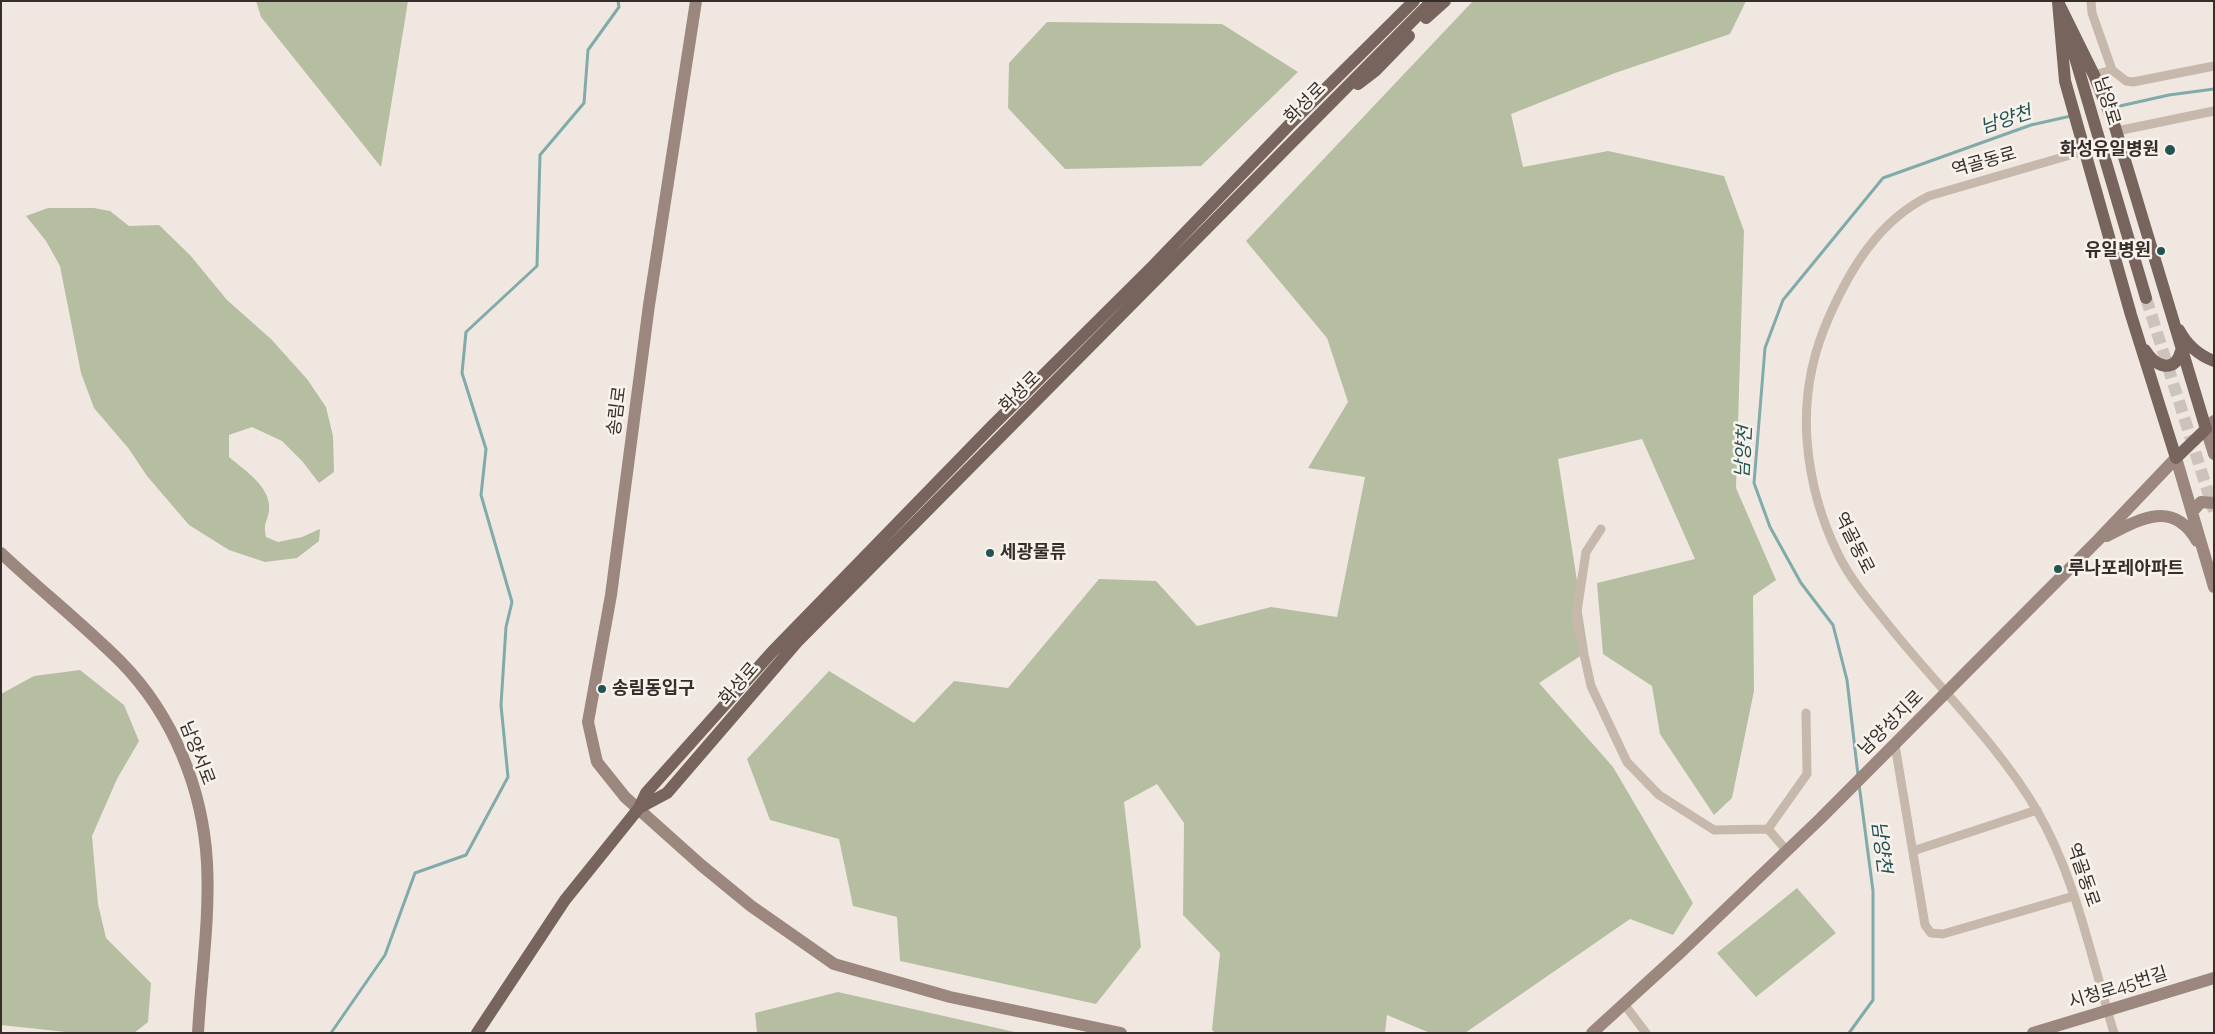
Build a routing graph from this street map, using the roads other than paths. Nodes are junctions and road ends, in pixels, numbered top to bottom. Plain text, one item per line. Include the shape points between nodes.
1 (696, 1) edge
2 (1414, 1) edge
3 (1432, 1) edge
4 (1445, 1) edge
5 (2058, 1) edge
6 (2091, 1) edge
7 (2214, 66) edge
8 (2112, 70) junction
9 (2094, 75) junction
10 (2213, 113) edge
11 (1315, 118) junction
12 (2116, 129) junction
13 (2082, 145) junction
14 (2146, 298) tunnel mouth
15 (2170, 314) junction
16 (2131, 315) junction
17 (2181, 351) junction
18 (2214, 360) edge
19 (2210, 425) edge
20 (2214, 454) edge
21 (2176, 458) junction
22 (2214, 503) edge
23 (2192, 512) junction
24 (1601, 529) dead end
25 (2098, 540) junction
26 (2203, 552) junction
27 (1, 553) edge
28 (2214, 587) edge
29 (1945, 694) junction
30 (1806, 713) dead end
31 (1895, 745) junction
32 (639, 808) junction
33 (2036, 810) junction
34 (1768, 829) junction
35 (1787, 851) junction
36 (1912, 851) junction
37 (2074, 896) junction
38 (2214, 978) edge
39 (1624, 1004) junction
40 (2107, 1010) junction
41 (198, 1033) edge
42 (477, 1033) edge
43 (1121, 1033) edge
44 (1592, 1033) edge
45 (1646, 1033) edge
46 (2033, 1033) edge
47 (2114, 1033) edge

1 - 32 main road, 송림로 via 649,305 611,595 588,722 597,762 625,797
2 - 32 main road, 화성로 via 772,652 646,793
3 - 11 main road, 화성로
4 - 11 main road via 1375,71
5 - 9 main road
5 - 13 main road via 2065,81
5 - 14 main road, 남양로
6 - 8 street via 2092,13
7 - 8 street via 2133,82
8 - 9 street
9 - 12 main road
10 - 12 street
11 - 32 main road, 화성로 via 798,642 667,794
12 - 15 main road
13 - 16 main road
13 - 29 street, 역골동로 via 1942,191 1897,215 1868,248 1841,293 1814,362 1808,396 1808,448 1813,484 1826,528 1856,584
15 - 17 main road
15 - 18 main road via 2189,345 2197,353
16 - 17 main road via 2144,348 2154,361 2172,366 2180,358
16 - 21 main road
17 - 19 main road
19 - 20 main road
19 - 21 main road, 남양성지로
21 - 23 main road
21 - 25 main road, 남양성지로
22 - 23 main road via 2201,502
23 - 26 main road
24 - 34 street via 1586,552 1576,618 1591,686 1627,762 1659,795 1714,830
25 - 26 main road via 2136,520 2170,516 2186,526
25 - 29 main road, 남양성지로
26 - 28 main road
27 - 41 main road, 남양서로 via 122,663 164,717 191,778 203,825 207,864
29 - 31 main road, 남양성지로
29 - 33 street, 역골동로 via 2009,769
30 - 34 street via 1807,774
31 - 35 main road, 남양성지로
31 - 36 street
32 - 42 main road, 화성로 via 565,900
32 - 43 main road, 송림로 via 751,906 834,964 950,997
33 - 36 street
33 - 37 street, 역골동로 via 2053,841
34 - 35 street
35 - 39 main road, 남양성지로
36 - 37 street via 1925,925 1931,933 1943,934
37 - 40 street, 역골동로
38 - 40 main road, 시청로45번길
39 - 44 main road, 남양성지로
39 - 45 street
40 - 46 main road, 시청로45번길
40 - 47 street, 역골동로

